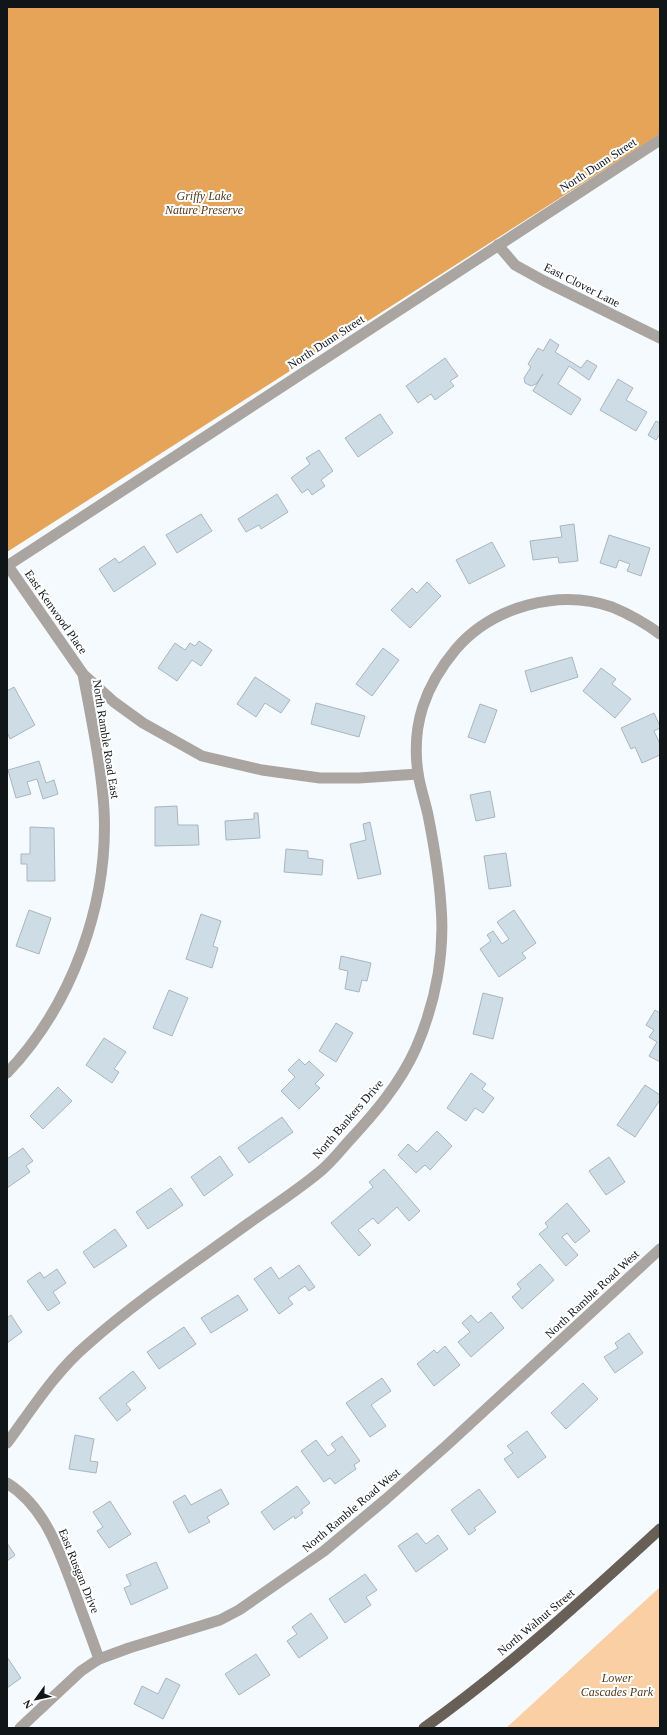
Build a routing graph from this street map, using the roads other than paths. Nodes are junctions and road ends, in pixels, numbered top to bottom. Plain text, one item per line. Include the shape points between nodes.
1 (660, 140) edge
2 (498, 245) junction
3 (660, 338) edge
4 (8, 566) edge
5 (660, 634) edge
6 (82, 674) junction
7 (418, 774) junction
8 (7, 1073) edge
9 (660, 1249) edge
10 (7, 1443) edge
11 (7, 1483) edge
12 (660, 1529) edge
13 (99, 1659) junction
14 (20, 1728) edge
15 (424, 1728) edge

1 - 2 street, North Dunn Street
2 - 3 street, East Clover Lane via 515,265
2 - 4 street, North Dunn Street
4 - 6 street, East Kenwood Place
5 - 7 street, North Bankers Drive via 609,606 577,601 521,606 486,622 457,648 433,681 425,698 416,738
6 - 7 street via 114,702 144,723 202,756 262,770 313,777 359,778
6 - 8 street, North Ramble Road East via 101,774 104,810 101,871 96,901 74,968 58,1003 30,1047
7 - 10 street, North Bankers Drive via 438,876 442,937 440,960 427,1019 403,1073 372,1114 323,1169 123,1315 86,1345 56,1377
9 - 13 street, North Ramble Road West via 386,1500 324,1550 239,1610 220,1620
11 - 13 street, East Rusgan Drive via 26,1498 54,1539
12 - 15 main road, North Walnut Street via 582,1601 489,1680
13 - 14 street, North Ramble Road West via 81,1671

